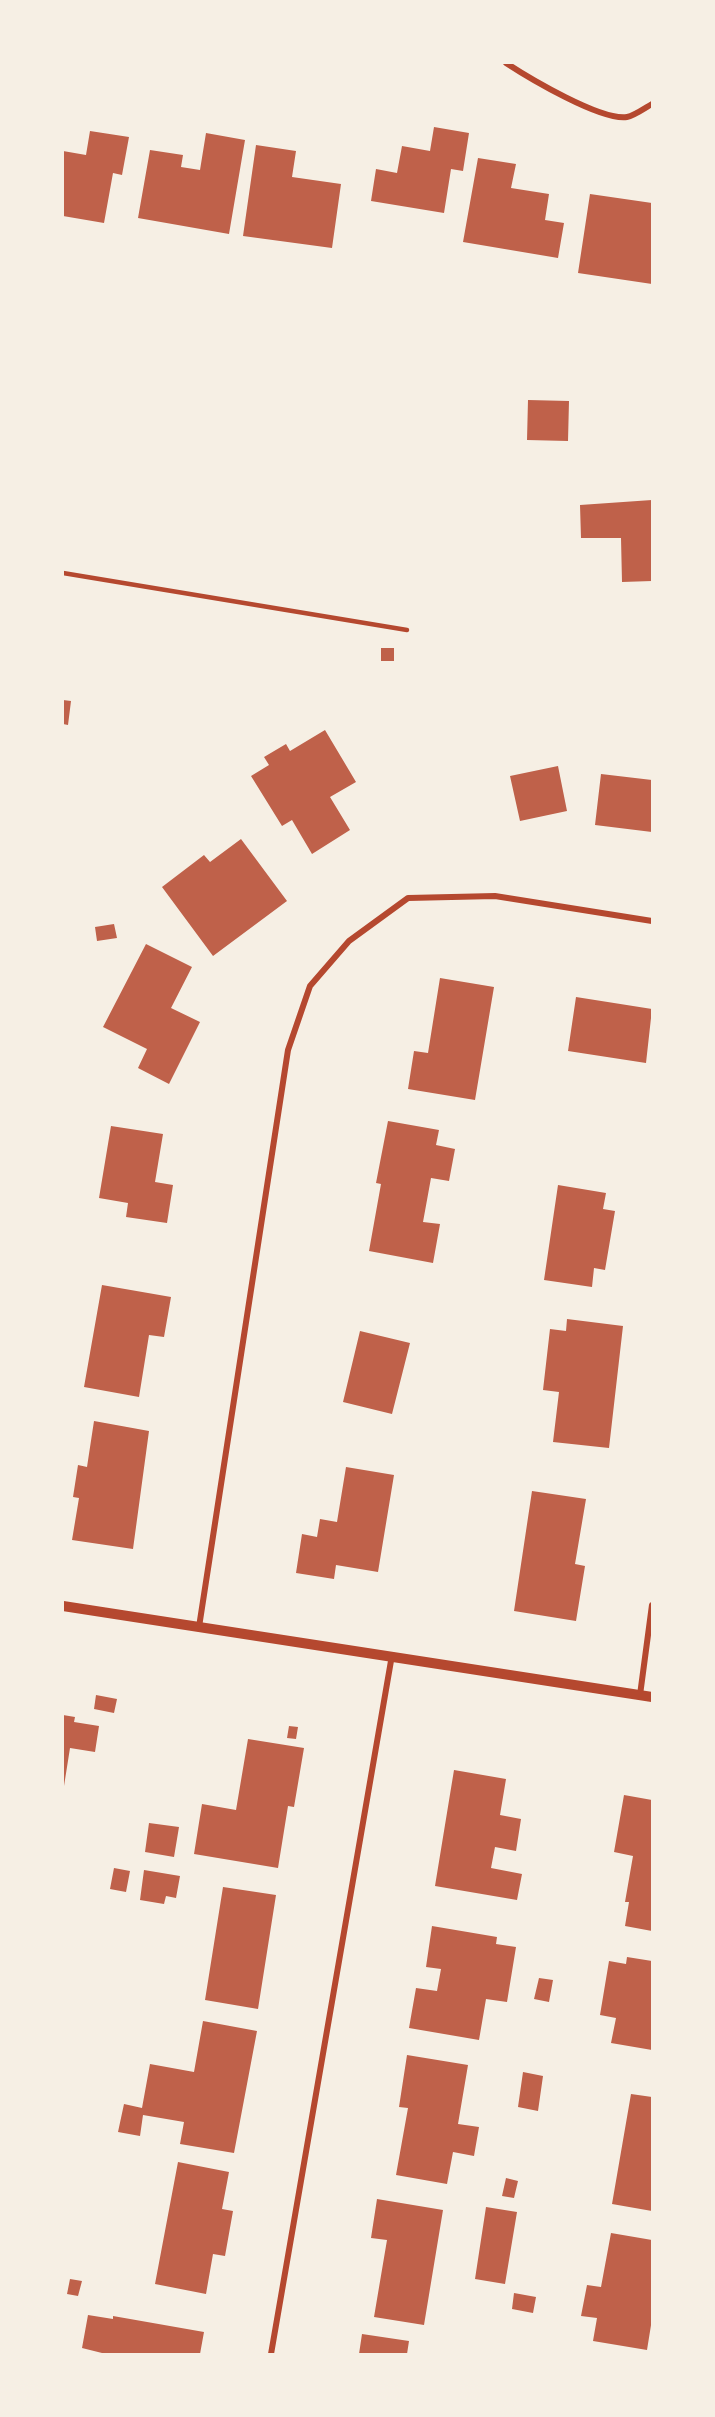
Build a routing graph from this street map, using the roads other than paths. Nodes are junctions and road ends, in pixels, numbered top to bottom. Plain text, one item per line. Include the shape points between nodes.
1 (506, 63) edge
2 (652, 104) edge
3 (63, 573) edge
4 (406, 630) dead end
5 (652, 921) edge
6 (652, 1605) edge
7 (63, 1606) edge
8 (200, 1627) junction
9 (392, 1655) junction
10 (640, 1695) junction
11 (652, 1697) edge
12 (271, 2354) edge

1 - 2 street via 552,91 596,111 627,117
3 - 4 lane
5 - 8 street via 495,896 408,898 349,941 310,986 288,1050
6 - 10 street
7 - 8 street
8 - 9 street
9 - 10 street
9 - 12 street
10 - 11 street

